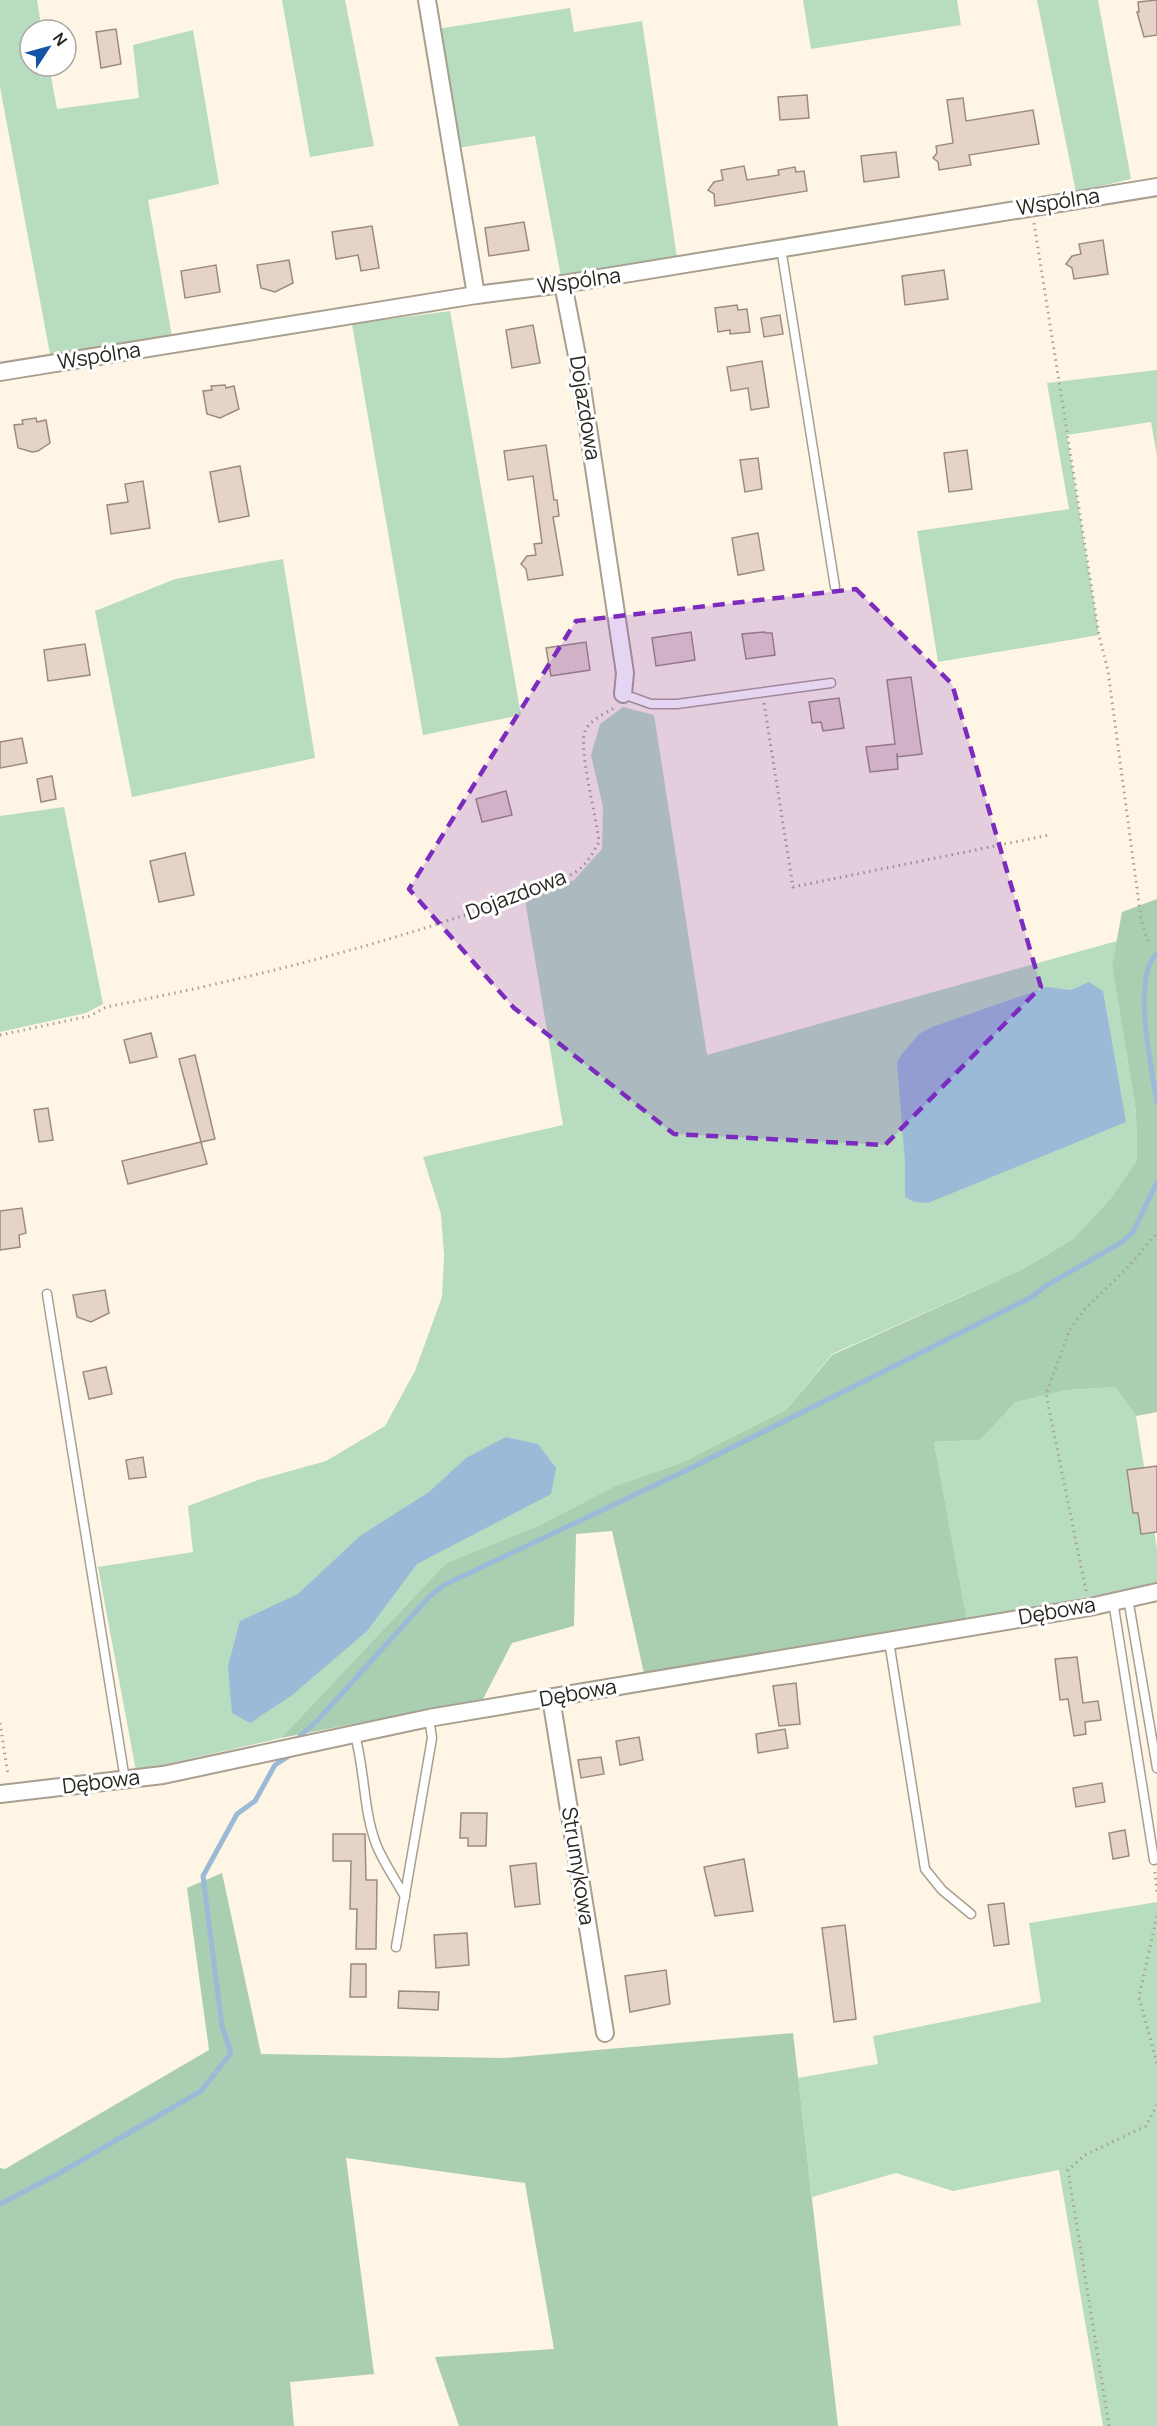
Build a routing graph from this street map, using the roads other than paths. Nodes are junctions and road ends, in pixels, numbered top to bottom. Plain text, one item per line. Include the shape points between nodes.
1 (427, 0) edge
2 (1157, 187) edge
3 (781, 248) junction
4 (563, 284) junction
5 (476, 295) junction
6 (0, 372) edge
7 (835, 587) dead end
8 (831, 683) dead end
9 (622, 694) joint
10 (47, 1294) dead end
11 (1157, 1592) edge
12 (1120, 1599) junction
13 (889, 1641) junction
14 (550, 1698) junction
15 (429, 1718) junction
16 (355, 1735) junction
17 (1157, 1768) edge
18 (125, 1780) junction
19 (5, 1794) edge
20 (1154, 1860) road end
21 (405, 1897) junction
22 (971, 1914) dead end
23 (396, 1947) dead end
24 (605, 2033) dead end

1 - 5 street
2 - 3 street, Wspólna
3 - 4 street, Wspólna
3 - 7 lane
4 - 5 street, Wspólna
4 - 9 street, Dojazdowa via 625,674
5 - 6 street, Wspólna
8 - 9 lane via 677,704 651,704
10 - 18 lane
11 - 12 street, Dębowa
12 - 13 street, Dębowa
12 - 17 lane
12 - 20 lane
13 - 14 street, Dębowa
13 - 22 lane via 924,1869
14 - 15 street, Dębowa
14 - 24 street, Strumykowa
15 - 16 street, Dębowa
15 - 21 lane via 432,1737
16 - 18 street, Dębowa
16 - 21 lane via 376,1845
18 - 19 street, Dębowa
21 - 23 lane

